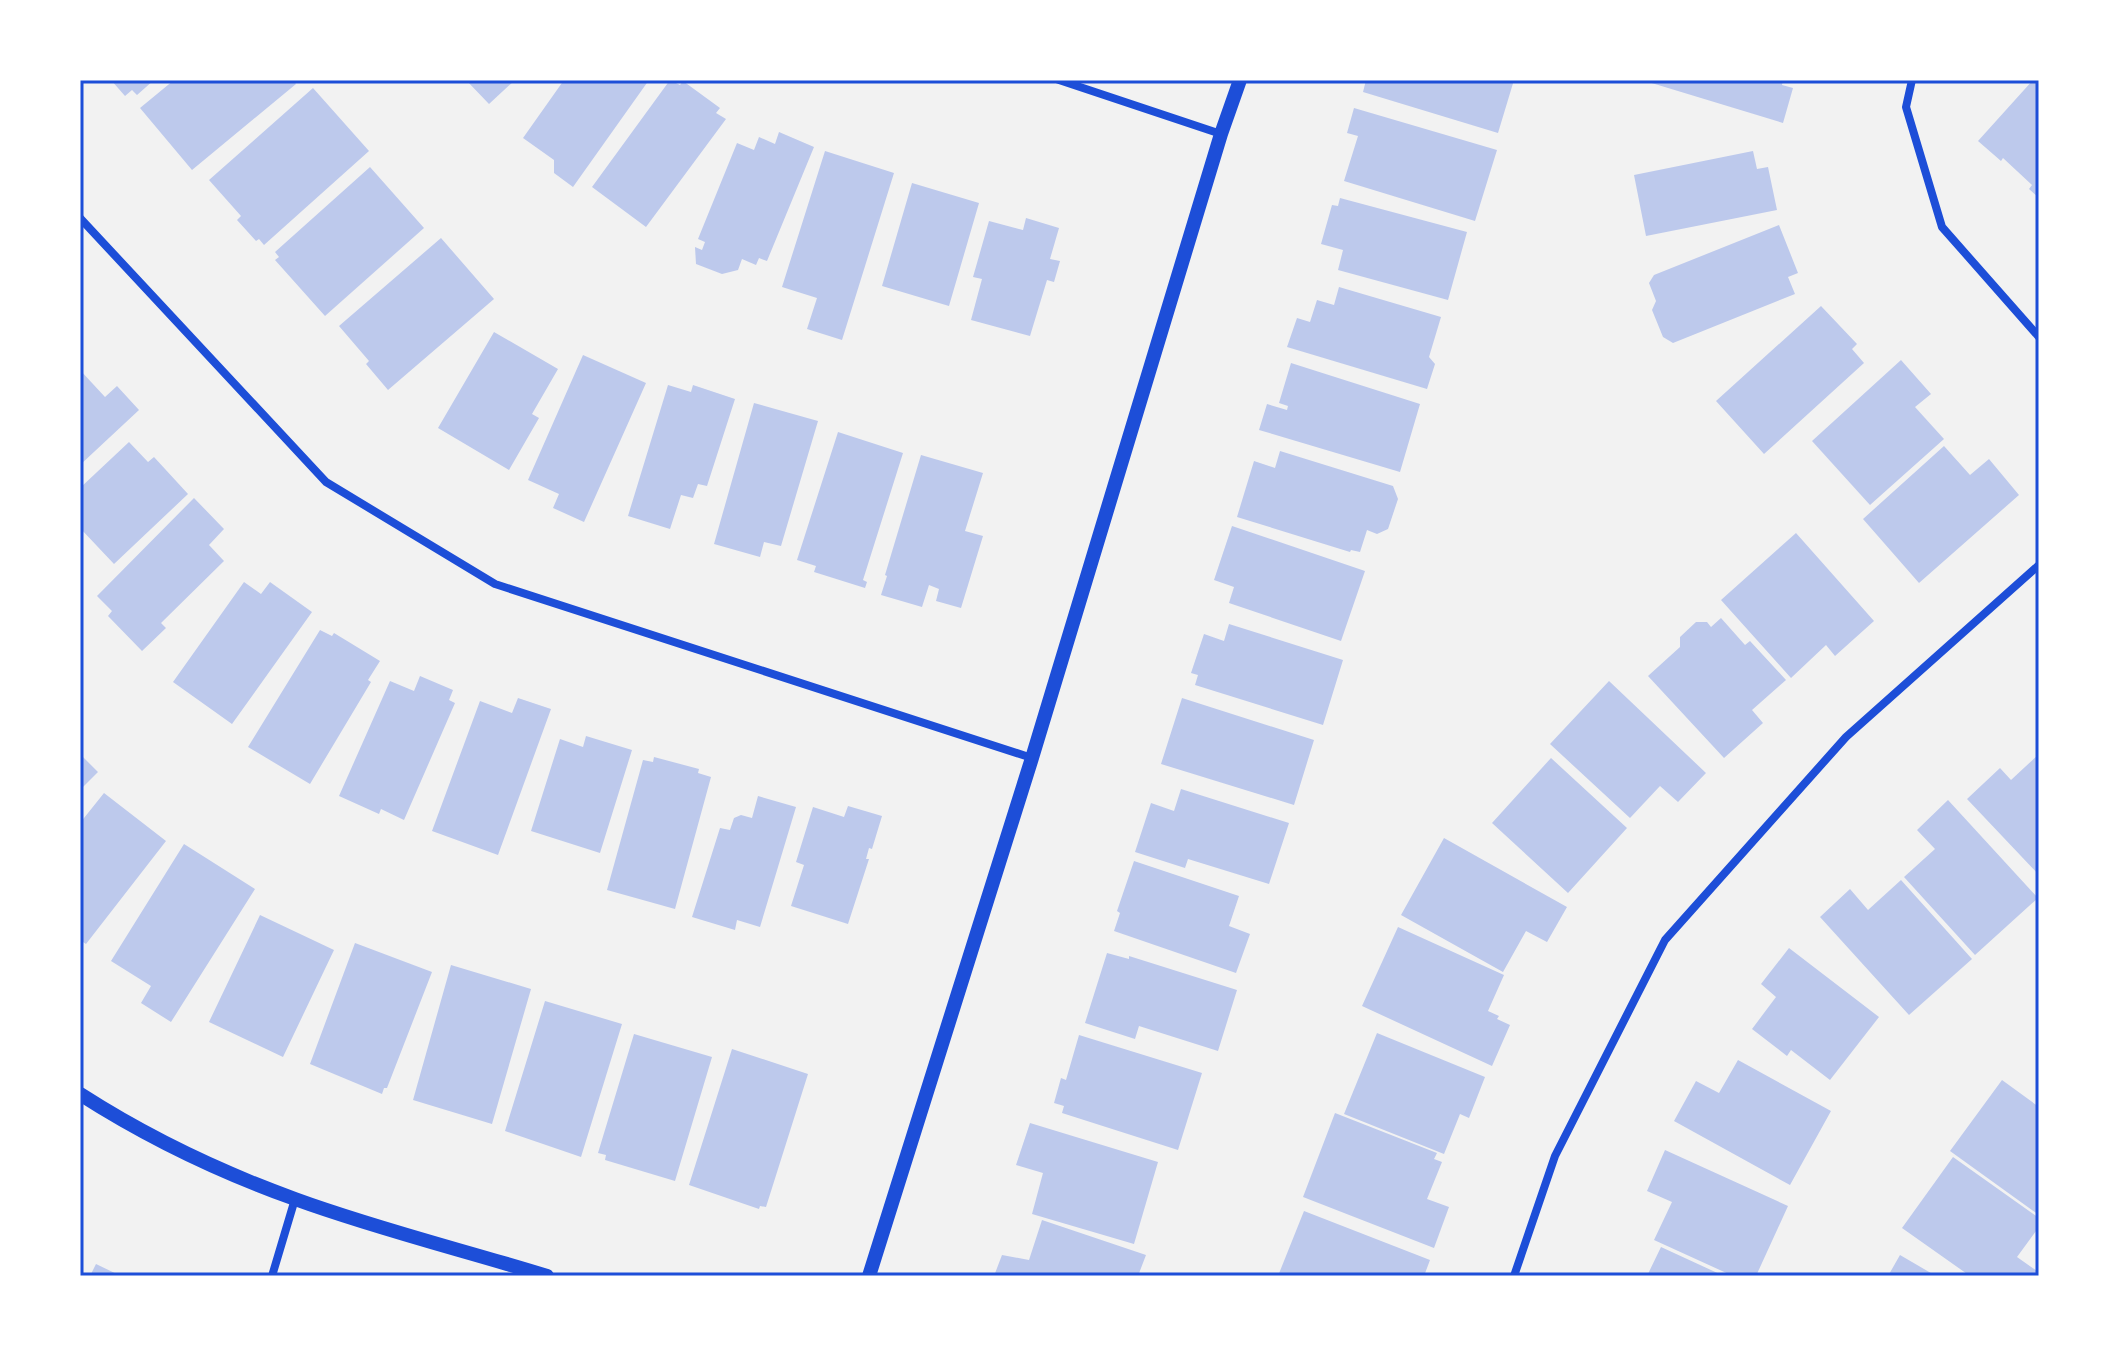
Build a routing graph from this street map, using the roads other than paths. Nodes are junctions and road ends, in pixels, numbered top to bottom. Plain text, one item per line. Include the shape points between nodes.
1 (1059, 80) edge
2 (1240, 80) edge
3 (1912, 80) edge
4 (1221, 134) junction
5 (80, 218) edge
6 (2039, 337) edge
7 (2039, 565) edge
8 (1032, 758) junction
9 (80, 1094) edge
10 (295, 1199) junction
11 (272, 1276) edge
12 (547, 1276) edge
13 (869, 1276) edge
14 (1514, 1276) edge

1 - 4 street
2 - 4 street
3 - 6 street via 1906,107 1942,227
4 - 8 street
5 - 8 street via 326,482 495,584
7 - 14 street via 1846,737 1665,940 1555,1156
8 - 13 street
9 - 10 street via 130,1125
10 - 11 street
10 - 12 street

